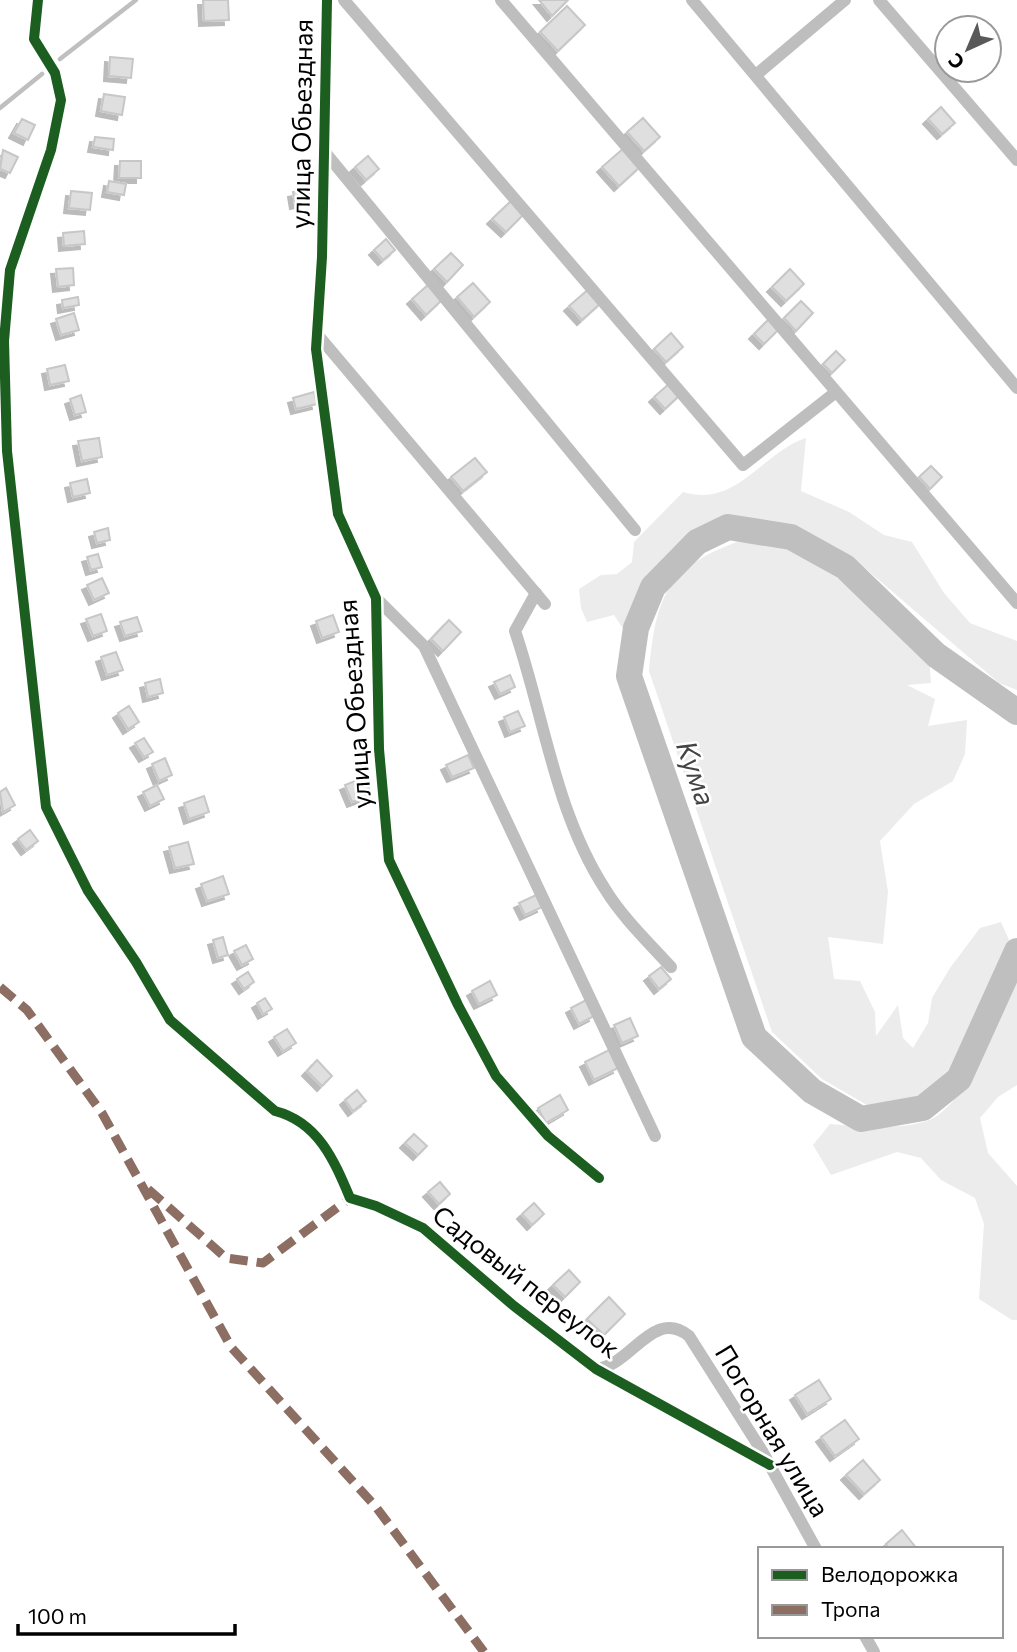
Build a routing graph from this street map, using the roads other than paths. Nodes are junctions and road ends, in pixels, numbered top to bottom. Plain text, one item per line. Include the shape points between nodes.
1 (38, 0) edge
2 (327, 0) edge
3 (344, 0) edge
4 (501, 0) edge
5 (692, 0) edge
6 (845, 0) edge
7 (879, 0) edge
8 (757, 74) junction
9 (324, 151) junction
10 (1017, 160) edge
11 (317, 334) junction
12 (1017, 388) edge
13 (836, 392) junction
14 (635, 530) dead end
15 (536, 593) junction
16 (376, 598) junction
17 (1017, 603) edge
18 (545, 604) dead end
19 (671, 967) dead end
20 (655, 1136) dead end
21 (599, 1178) dead end
22 (596, 1369) junction
23 (770, 1465) junction
24 (815, 1547) edge

1 - 22 street, Садовый переулок via 34,39 55,73 61,100 51,150 10,270 4,341 7,451 46,807 88,891 170,1020 264,1103 311,1128 333,1157 350,1198 424,1228
2 - 9 street, улица Обьездная
3 - 13 street via 743,465
4 - 13 street
5 - 8 street
6 - 8 street
7 - 10 street
8 - 12 street
9 - 11 street, улица Обьездная
9 - 14 street
11 - 15 street
11 - 16 street, улица Обьездная via 338,514
13 - 17 street
15 - 18 street
15 - 19 street via 515,631 570,816 606,891
16 - 20 street via 424,646
16 - 21 street, улица Обьездная via 379,749 389,860 496,1076 548,1136
22 - 23 street, Садовый переулок
22 - 23 street, Погорная улица via 610,1368 657,1329 670,1326 689,1336
23 - 24 street, Погорная улица

